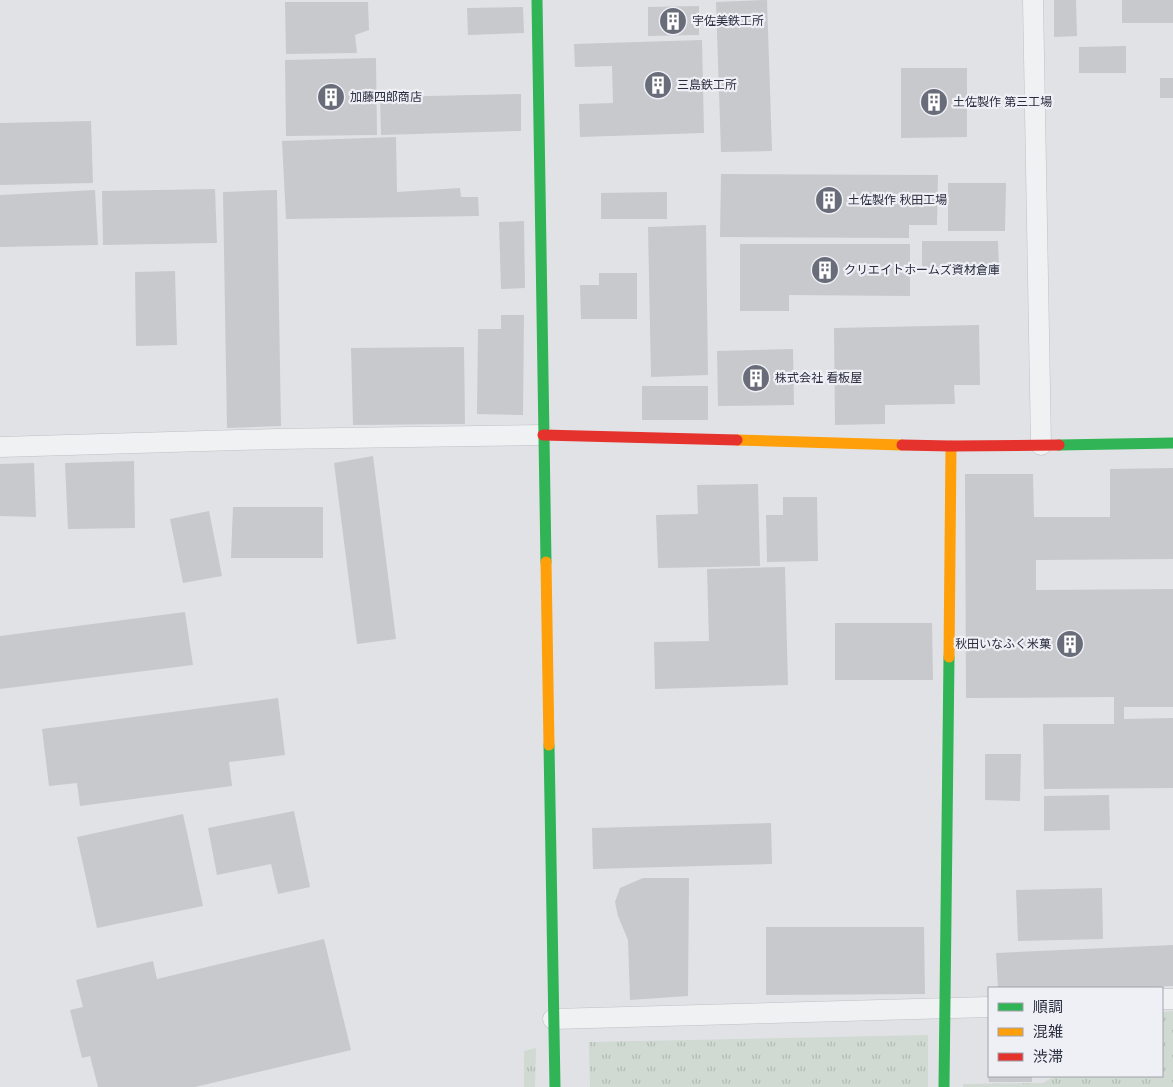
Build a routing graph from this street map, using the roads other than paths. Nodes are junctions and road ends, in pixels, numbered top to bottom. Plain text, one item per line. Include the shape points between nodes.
1 (537, 0) edge
2 (1033, 0) edge
3 (543, 435) junction
4 (1173, 443) edge
5 (1041, 445) junction
6 (951, 446) junction
7 (0, 447) edge
8 (988, 1007) edge
9 (945, 1009) junction
10 (553, 1019) junction
11 (555, 1087) edge
12 (944, 1087) edge

1 - 3 street
2 - 5 street
3 - 6 street
3 - 7 street
3 - 10 street
4 - 5 street
5 - 6 street
6 - 9 street
8 - 9 street
9 - 10 street
9 - 12 street
10 - 11 street

